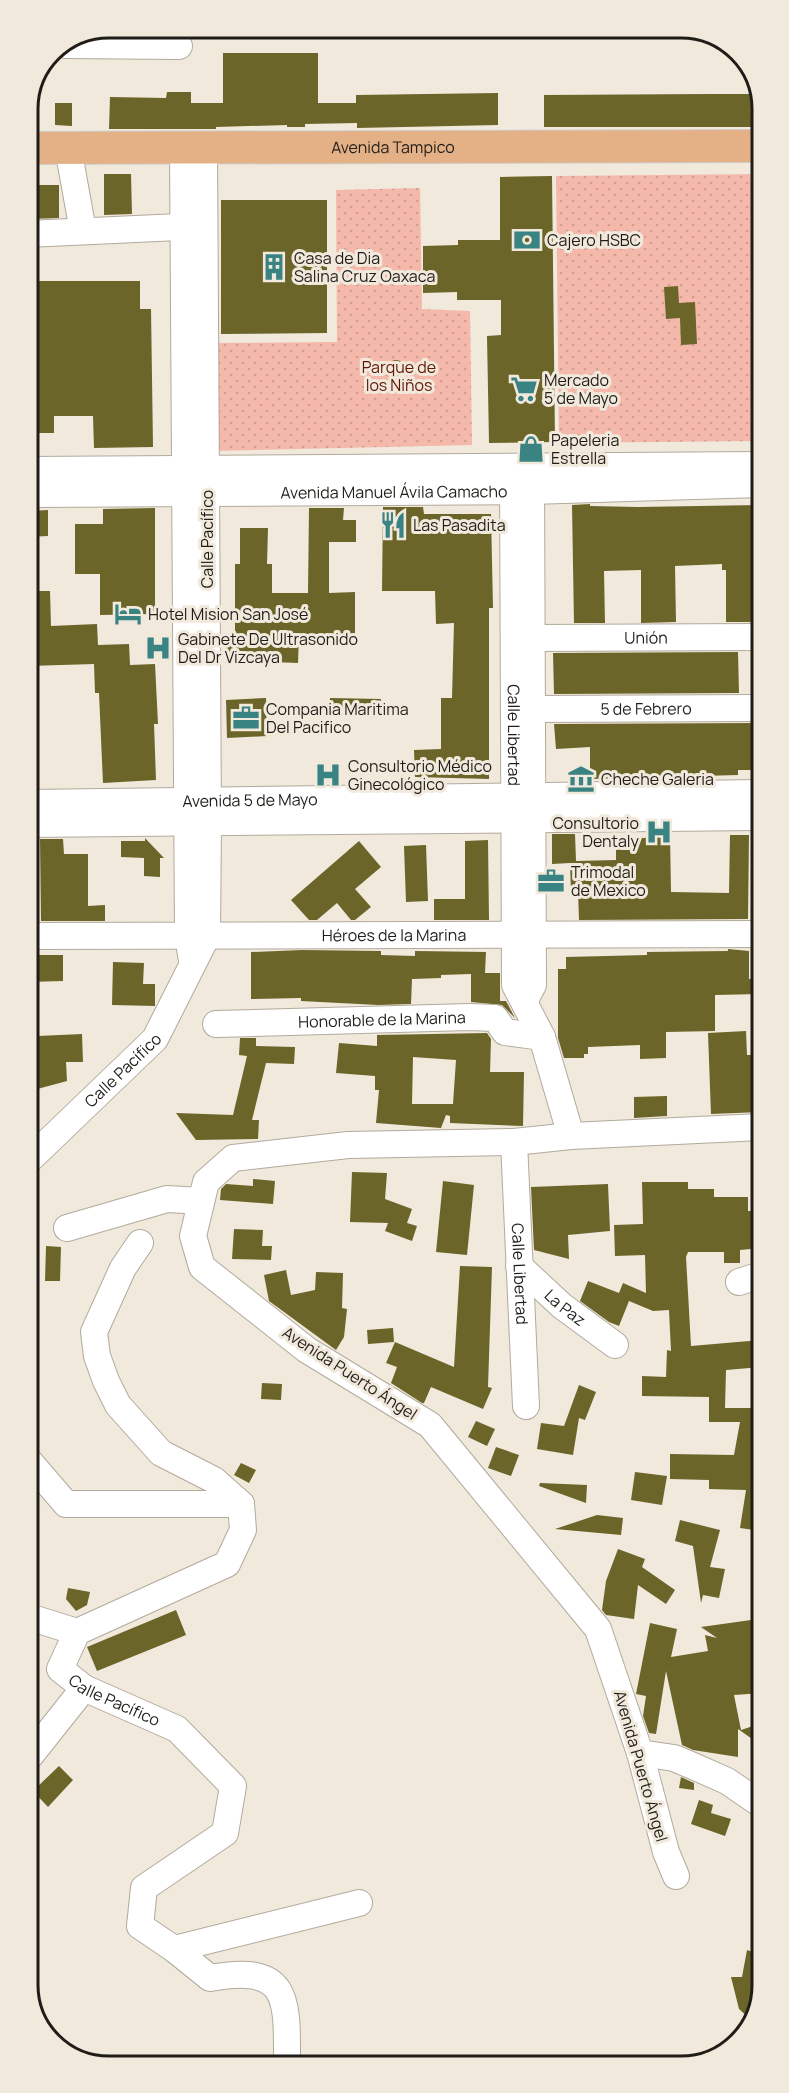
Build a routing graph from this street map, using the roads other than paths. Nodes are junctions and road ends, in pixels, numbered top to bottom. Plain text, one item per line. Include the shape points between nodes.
1 (77, 45) edge
2 (179, 46) dead end
3 (752, 146) edge
4 (38, 148) edge
5 (68, 148) junction
6 (193, 148) junction
7 (194, 226) junction
8 (83, 231) junction
9 (38, 233) edge
10 (752, 465) edge
11 (38, 471) edge
12 (522, 479) junction
13 (196, 481) junction
14 (752, 484) edge
15 (38, 493) edge
16 (752, 637) edge
17 (532, 638) junction
18 (752, 708) edge
19 (532, 709) junction
20 (752, 793) edge
21 (38, 804) edge
22 (523, 807) junction
23 (198, 813) junction
24 (752, 818) edge
25 (38, 823) edge
26 (752, 934) edge
27 (38, 936) edge
28 (197, 936) junction
29 (524, 936) junction
30 (216, 1024) dead end
31 (542, 1037) junction
32 (752, 1127) edge
33 (571, 1136) junction
34 (514, 1142) junction
35 (37, 1152) edge
36 (201, 1201) junction
37 (67, 1228) dead end
38 (140, 1243) dead end
39 (519, 1266) junction
40 (615, 1345) dead end
41 (526, 1406) dead end
42 (37, 1471) edge
43 (241, 1504) junction
44 (37, 1620) edge
45 (77, 1632) junction
46 (84, 1688) junction
47 (37, 1747) edge
48 (640, 1753) junction
49 (752, 1798) edge
50 (676, 1876) dead end
51 (359, 1903) dead end
52 (174, 1949) junction
53 (287, 2055) edge

1 - 2 street
3 - 6 main road, Avenida Tampico
4 - 5 main road, Avenida Tampico
5 - 6 main road, Avenida Tampico
5 - 8 street
6 - 7 street, Calle Pacífico
7 - 8 street
7 - 13 street, Calle Pacífico
8 - 9 street
10 - 12 street, Avenida Manuel Ávila Camacho
11 - 13 street, Avenida Manuel Ávila Camacho
12 - 13 street, Avenida Manuel Ávila Camacho
12 - 14 street, Avenida Manuel Ávila Camacho
12 - 17 street, Calle Libertad
12 - 22 street, Calle Libertad
13 - 15 street, Avenida Manuel Ávila Camacho
13 - 23 street, Calle Pacífico
16 - 17 street, Unión
17 - 19 street, Calle Libertad
18 - 19 street, 5 de Febrero
19 - 22 street, Calle Libertad
20 - 22 street, Avenida 5 de Mayo
21 - 23 street, Avenida 5 de Mayo
22 - 23 street, Avenida 5 de Mayo
22 - 24 street, Avenida 5 de Mayo
22 - 29 street, Calle Libertad
23 - 25 street, Avenida 5 de Mayo
23 - 28 street, Calle Pacífico
26 - 29 street, Héroes de la Marina
27 - 28 street, Héroes de la Marina
28 - 29 street, Héroes de la Marina
28 - 35 street, Calle Pacífico via 192,961 154,1039
29 - 31 street, Calle Libertad via 515,985
30 - 31 street, Honorable de la Marina via 495,1018 505,1032
31 - 33 street, Calle Libertad
32 - 33 street, Avenida Puerto Ángel
33 - 34 street, Avenida Puerto Ángel
34 - 36 street, Avenida Puerto Ángel via 348,1145 233,1158 206,1182
34 - 39 street, Calle Libertad
36 - 37 street via 167,1199
36 - 48 street, Avenida Puerto Ángel via 193,1236 202,1267 307,1350 430,1425 598,1629
38 - 43 street via 123,1268 94,1332 106,1381 118,1405 161,1454 214,1480
39 - 40 street, La Paz via 562,1306
39 - 41 street, Calle Libertad
42 - 43 street via 66,1504
43 - 45 street via 243,1530 227,1564
44 - 45 street
45 - 46 street, Calle Pacífico via 60,1669
46 - 47 street
46 - 52 street, Calle Pacífico via 177,1729 233,1786 225,1833 144,1888 140,1926
48 - 49 street via 674,1758 727,1781
48 - 50 street, Avenida Puerto Ángel
51 - 52 street
52 - 53 street via 210,1978 260,1976 276,1986 287,2006

